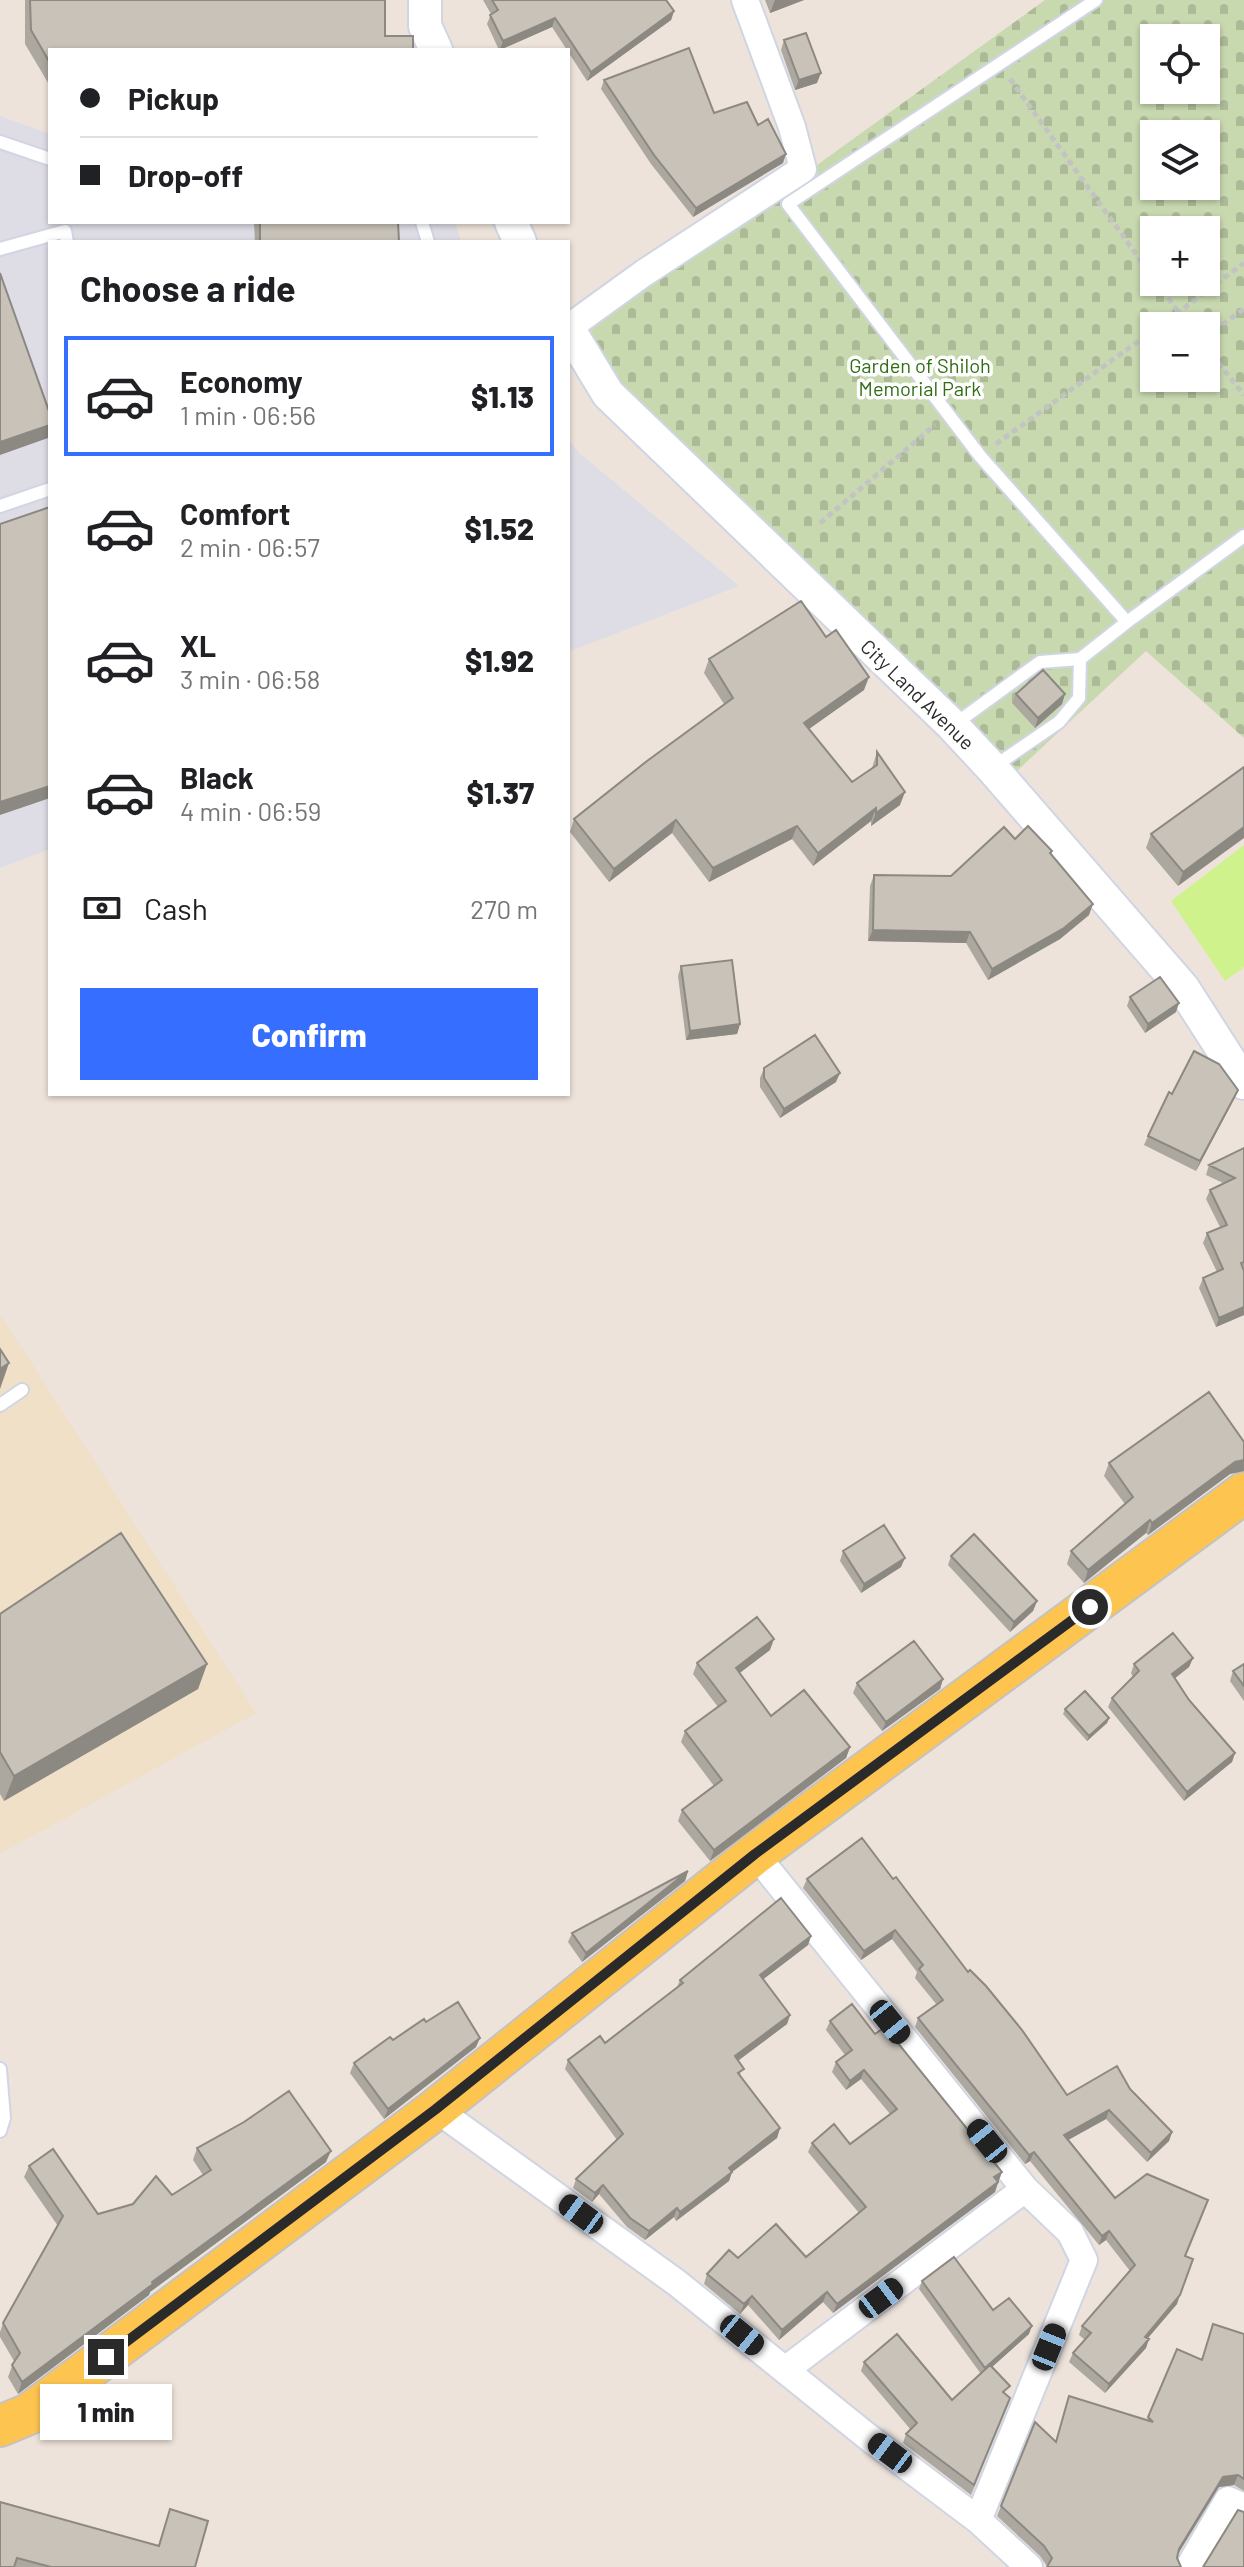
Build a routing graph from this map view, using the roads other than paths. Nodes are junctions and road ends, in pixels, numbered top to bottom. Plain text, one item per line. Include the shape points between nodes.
1 (425, 0) edge
2 (745, 0) edge
3 (1096, 0) edge
4 (435, 48) edge
5 (0, 142) edge
6 (48, 158) edge
7 (67, 240) edge
8 (0, 249) edge
9 (570, 327) edge
10 (570, 331) edge
11 (48, 490) edge
12 (0, 506) edge
13 (1244, 536) edge
14 (1127, 622) junction
15 (1080, 659) junction
16 (952, 725) junction
17 (992, 768) junction
18 (1244, 1083) edge
19 (22, 1390) dead end
20 (0, 1405) edge
21 (1244, 1493) edge
22 (755, 1854) junction
23 (0, 2069) edge
24 (436, 2109) junction
25 (0, 2131) edge
26 (1025, 2189) junction
27 (785, 2370) junction
28 (0, 2426) edge
29 (1244, 2507) edge
30 (978, 2520) junction
31 (1029, 2567) edge
32 (1189, 2567) edge

1 - 4 street via 425,26
2 - 9 street via 803,169
3 - 14 lane via 788,204 980,456
5 - 6 lane
7 - 8 lane via 65,231
10 - 16 street, City Land Avenue via 608,394
11 - 12 lane
13 - 14 lane
14 - 15 lane
15 - 16 lane via 1040,662
15 - 17 lane via 1079,698 1059,722
16 - 17 street, City Land Avenue
17 - 18 street, City Land Avenue via 1183,988
19 - 20 lane
21 - 22 main road
22 - 24 main road
22 - 26 street
23 - 25 lane
24 - 27 street via 677,2283
24 - 28 main road via 29,2414
26 - 27 street
26 - 30 street via 1070,2232 1084,2260
27 - 30 street
29 - 32 street via 1228,2500
30 - 31 street

